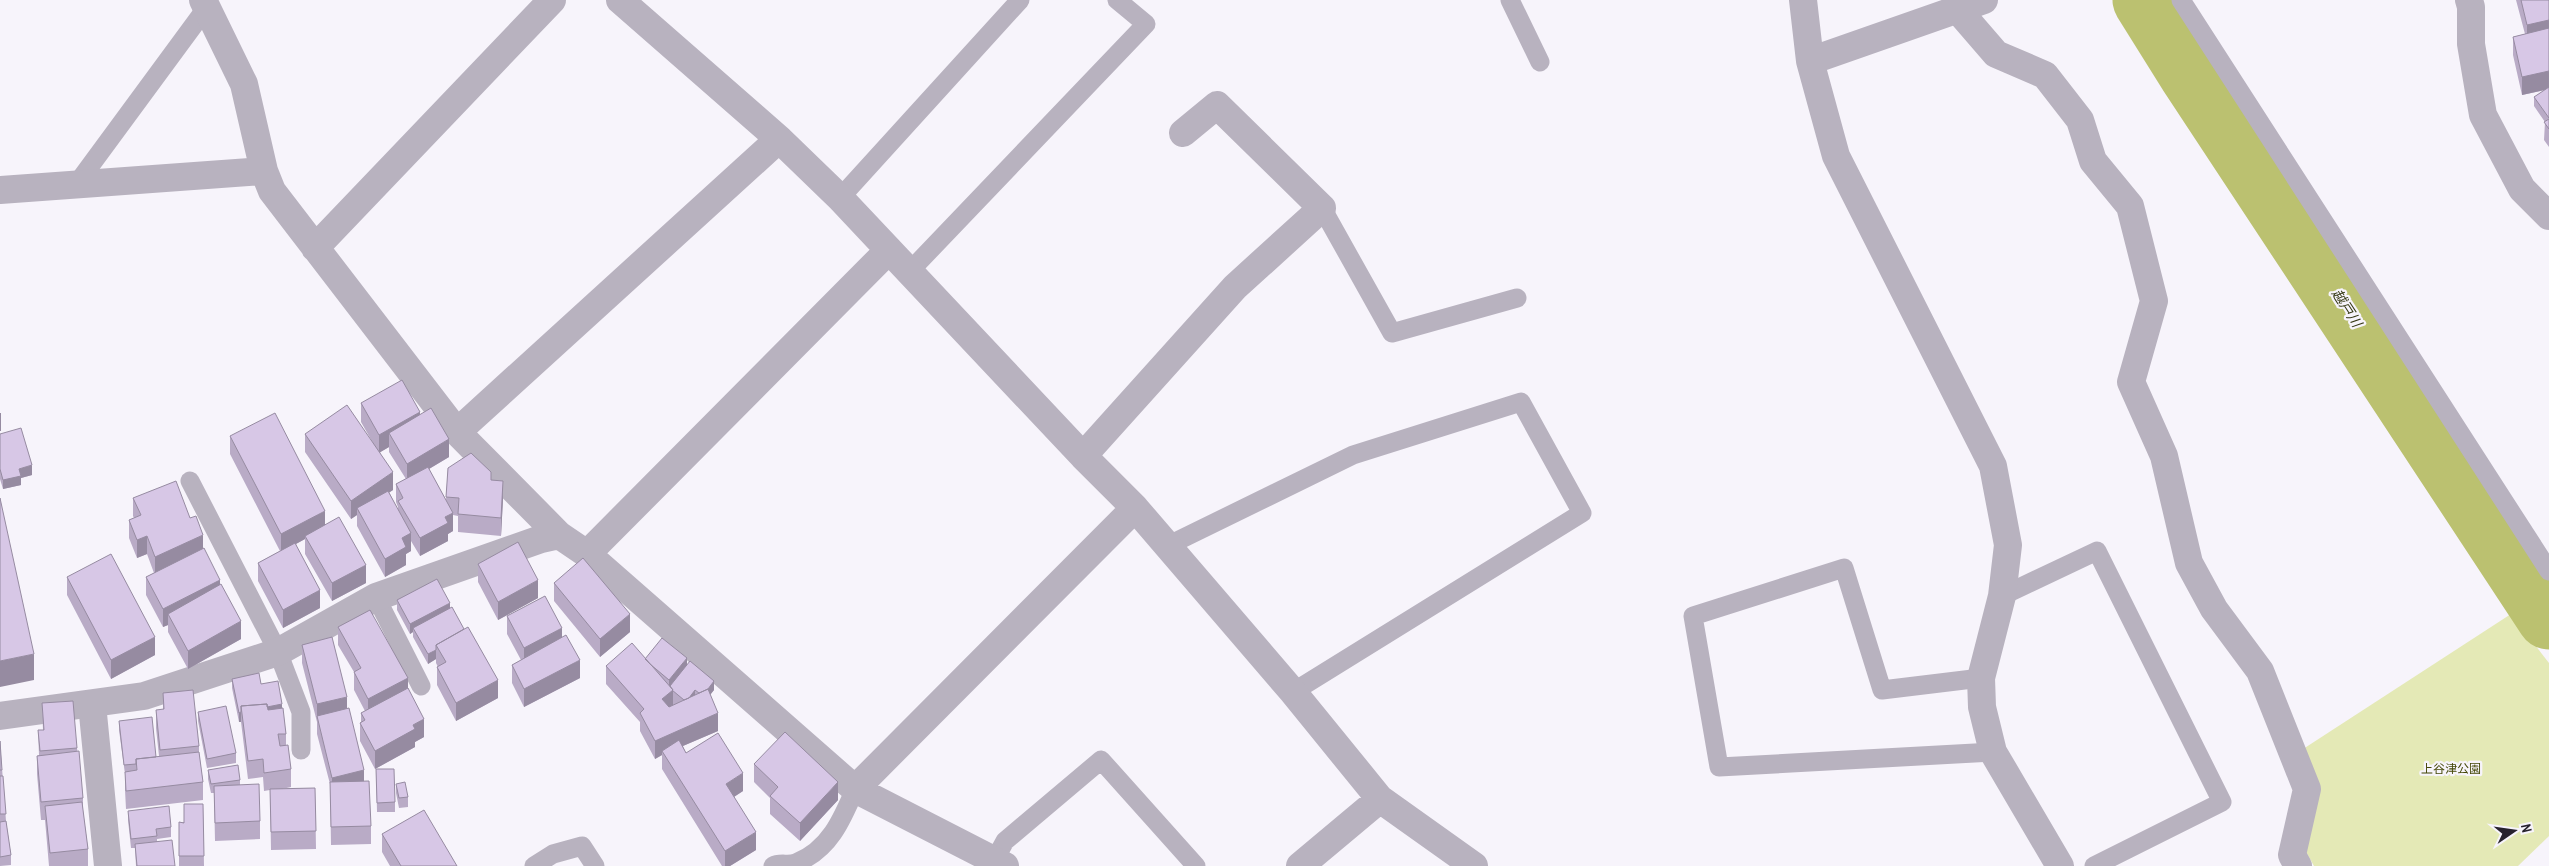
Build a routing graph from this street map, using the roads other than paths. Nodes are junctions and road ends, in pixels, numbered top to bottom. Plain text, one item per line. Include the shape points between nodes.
1 (552, 0) edge
2 (620, 0) edge
3 (1020, 0) edge
4 (1117, 0) edge
5 (1510, 0) edge
6 (1803, 0) edge
7 (1984, 0) edge
8 (2181, 0) edge
9 (2469, 0) edge
10 (205, 4) edge
11 (1958, 10) junction
12 (1810, 61) junction
13 (1540, 62) dead end
14 (1184, 133) dead end
15 (779, 139) junction
16 (264, 171) junction
17 (76, 185) junction
18 (0, 190) edge
19 (840, 198) junction
20 (1322, 208) junction
21 (2549, 216) edge
22 (316, 248) junction
23 (889, 250) junction
24 (909, 272) junction
25 (1517, 298) dead end
26 (457, 432) junction
27 (1083, 456) junction
28 (190, 481) dead end
29 (1135, 508) junction
30 (559, 535) junction
31 (1167, 546) junction
32 (586, 554) junction
33 (2549, 571) edge
34 (2002, 596) junction
35 (376, 597) junction
36 (278, 652) junction
37 (1981, 678) junction
38 (421, 686) dead end
39 (1293, 692) junction
40 (92, 704) junction
41 (0, 716) edge
42 (301, 750) dead end
43 (1993, 752) junction
44 (855, 789) junction
45 (1380, 798) junction
46 (1000, 863) edge
47 (108, 866) edge
48 (534, 866) edge
49 (596, 866) edge
50 (773, 866) edge
51 (1196, 866) edge
52 (1300, 866) edge
53 (1474, 866) edge
54 (2060, 866) edge
55 (2094, 866) edge
56 (2298, 866) edge

1 - 22 street
2 - 15 street
3 - 19 lane
4 - 24 lane via 1146,24
5 - 13 lane
6 - 12 street
7 - 11 street
8 - 33 lane
9 - 21 street via 2472,7 2471,44 2483,115 2522,189
10 - 16 street via 244,84
10 - 17 lane
11 - 12 street
11 - 56 street via 1996,54 2046,75 2080,120 2093,161 2130,206 2154,301 2131,382 2164,456 2189,563 2214,610 2260,671 2307,789 2292,855
12 - 34 street via 1836,156 1993,466 2008,545
14 - 20 street via 1217,105
15 - 19 street
15 - 26 street
16 - 17 street
16 - 22 street via 272,191
17 - 18 street
19 - 23 street
20 - 25 lane via 1392,333
20 - 27 street via 1234,287
22 - 26 street
23 - 24 street
23 - 32 street
24 - 27 street
26 - 30 street
27 - 29 street
28 - 36 lane
29 - 31 street
29 - 44 street
30 - 32 street
30 - 35 street
31 - 39 street
31 - 39 lane via 1353,455 1520,402 1582,513
32 - 44 street
34 - 37 street
34 - 55 lane via 2097,551 2222,802
35 - 36 street
35 - 38 lane
36 - 40 street via 144,696
36 - 42 lane via 301,712
37 - 43 street via 1982,707
37 - 43 lane via 1882,690 1844,568 1692,616 1719,767
39 - 45 street
40 - 41 street
40 - 47 street
43 - 54 street
44 - 46 street
44 - 50 lane via 832,837 813,855 793,865
45 - 52 street
45 - 53 street
46 - 51 lane via 1005,841 1101,760
48 - 49 lane via 553,854 582,846

